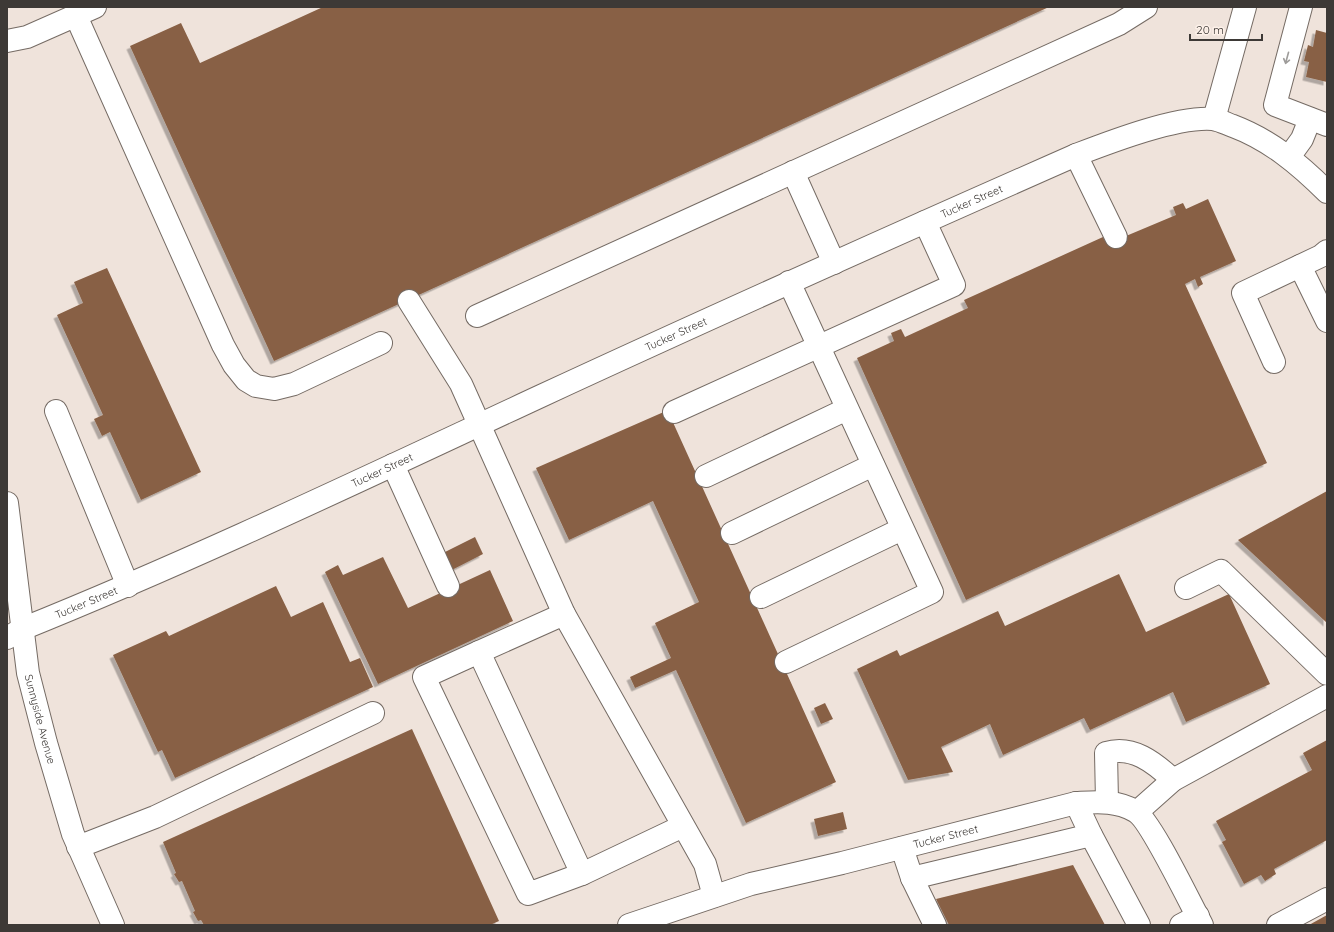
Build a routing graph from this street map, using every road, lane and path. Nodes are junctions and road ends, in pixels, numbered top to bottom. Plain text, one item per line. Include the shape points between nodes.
1 (1146, 7) edge
2 (1245, 7) edge
3 (1301, 7) edge
4 (86, 11) edge
5 (7, 41) edge
6 (1214, 120) junction
7 (1318, 122) edge
8 (1076, 156) junction
9 (1289, 156) junction
10 (793, 172) junction
11 (1327, 192) edge
12 (925, 222) junction
13 (1116, 237) dead end
14 (1327, 251) edge
15 (834, 263) junction
16 (1300, 266) junction
17 (789, 282) junction
18 (409, 301) dead end
19 (477, 316) dead end
20 (1327, 322) edge
21 (381, 343) dead end
22 (819, 346) junction
23 (1274, 362) dead end
24 (848, 409) junction
25 (56, 411) dead end
26 (674, 412) dead end
27 (479, 425) junction
28 (393, 465) junction
29 (873, 465) junction
30 (706, 476) dead end
31 (7, 504) edge
32 (902, 529) junction
33 (732, 533) dead end
34 (128, 586) junction
35 (448, 586) dead end
36 (1186, 588) dead end
37 (761, 597) dead end
38 (564, 614) junction
39 (12, 630) edge
40 (478, 652) junction
41 (786, 662) dead end
42 (1327, 674) edge
43 (1327, 696) edge
44 (373, 713) dead end
45 (1173, 780) junction
46 (1107, 801) junction
47 (1076, 803) junction
48 (1137, 812) junction
49 (683, 826) junction
50 (1091, 835) junction
51 (78, 847) junction
52 (902, 848) junction
53 (582, 874) junction
54 (912, 878) junction
55 (714, 896) junction
56 (1327, 899) edge
57 (1194, 922) edge
58 (113, 925) edge
59 (629, 925) edge
60 (935, 925) edge
61 (1139, 925) edge
62 (1278, 925) edge

1 - 10 street via 1120,24
2 - 6 street
3 -> 7 street via 1275,105
4 - 5 street via 27,37
4 - 21 street via 223,345 246,380 256,386 274,389 294,384
6 - 8 street, Tucker Street via 1196,120 1164,126 1116,140
6 - 9 street, Tucker Street via 1255,134
7 - 9 street
8 - 12 street, Tucker Street
8 - 13 street
9 - 11 street, Tucker Street
10 - 15 street
10 - 19 street
12 - 15 street, Tucker Street
12 - 22 street via 954,285
14 - 16 street
15 - 17 street, Tucker Street
16 - 20 street
16 - 23 street via 1243,293
17 - 22 street
17 - 27 street, Tucker Street
18 - 27 street via 461,384
22 - 24 street
22 - 26 street
24 - 29 street
24 - 30 street
25 - 34 street
27 - 28 street, Tucker Street
27 - 38 street
28 - 34 street, Tucker Street
28 - 35 street
29 - 32 street
29 - 33 street
31 - 39 street, Sunnyside Avenue
32 - 37 street
32 - 41 street via 932,592
34 - 39 street, Tucker Street
36 - 42 street via 1221,571
38 - 40 street
38 - 49 street
39 - 51 street, Sunnyside Avenue via 28,673 46,743
40 - 53 street
40 - 53 street via 424,677 528,894
43 - 45 street
44 - 51 street via 155,817
45 - 46 street via 1155,763 1139,754 1114,750 1106,753
45 - 48 street
46 - 47 street, Tucker Street
46 - 48 street, Tucker Street
47 - 50 street
47 - 52 street, Tucker Street
48 - 57 street via 1149,827
49 - 53 street
49 - 55 street via 705,864
50 - 54 street
50 - 61 street
51 - 58 street, Sunnyside Avenue
52 - 54 street
52 - 55 street, Tucker Street via 752,884
54 - 60 street
55 - 59 street, Tucker Street
56 - 62 street

